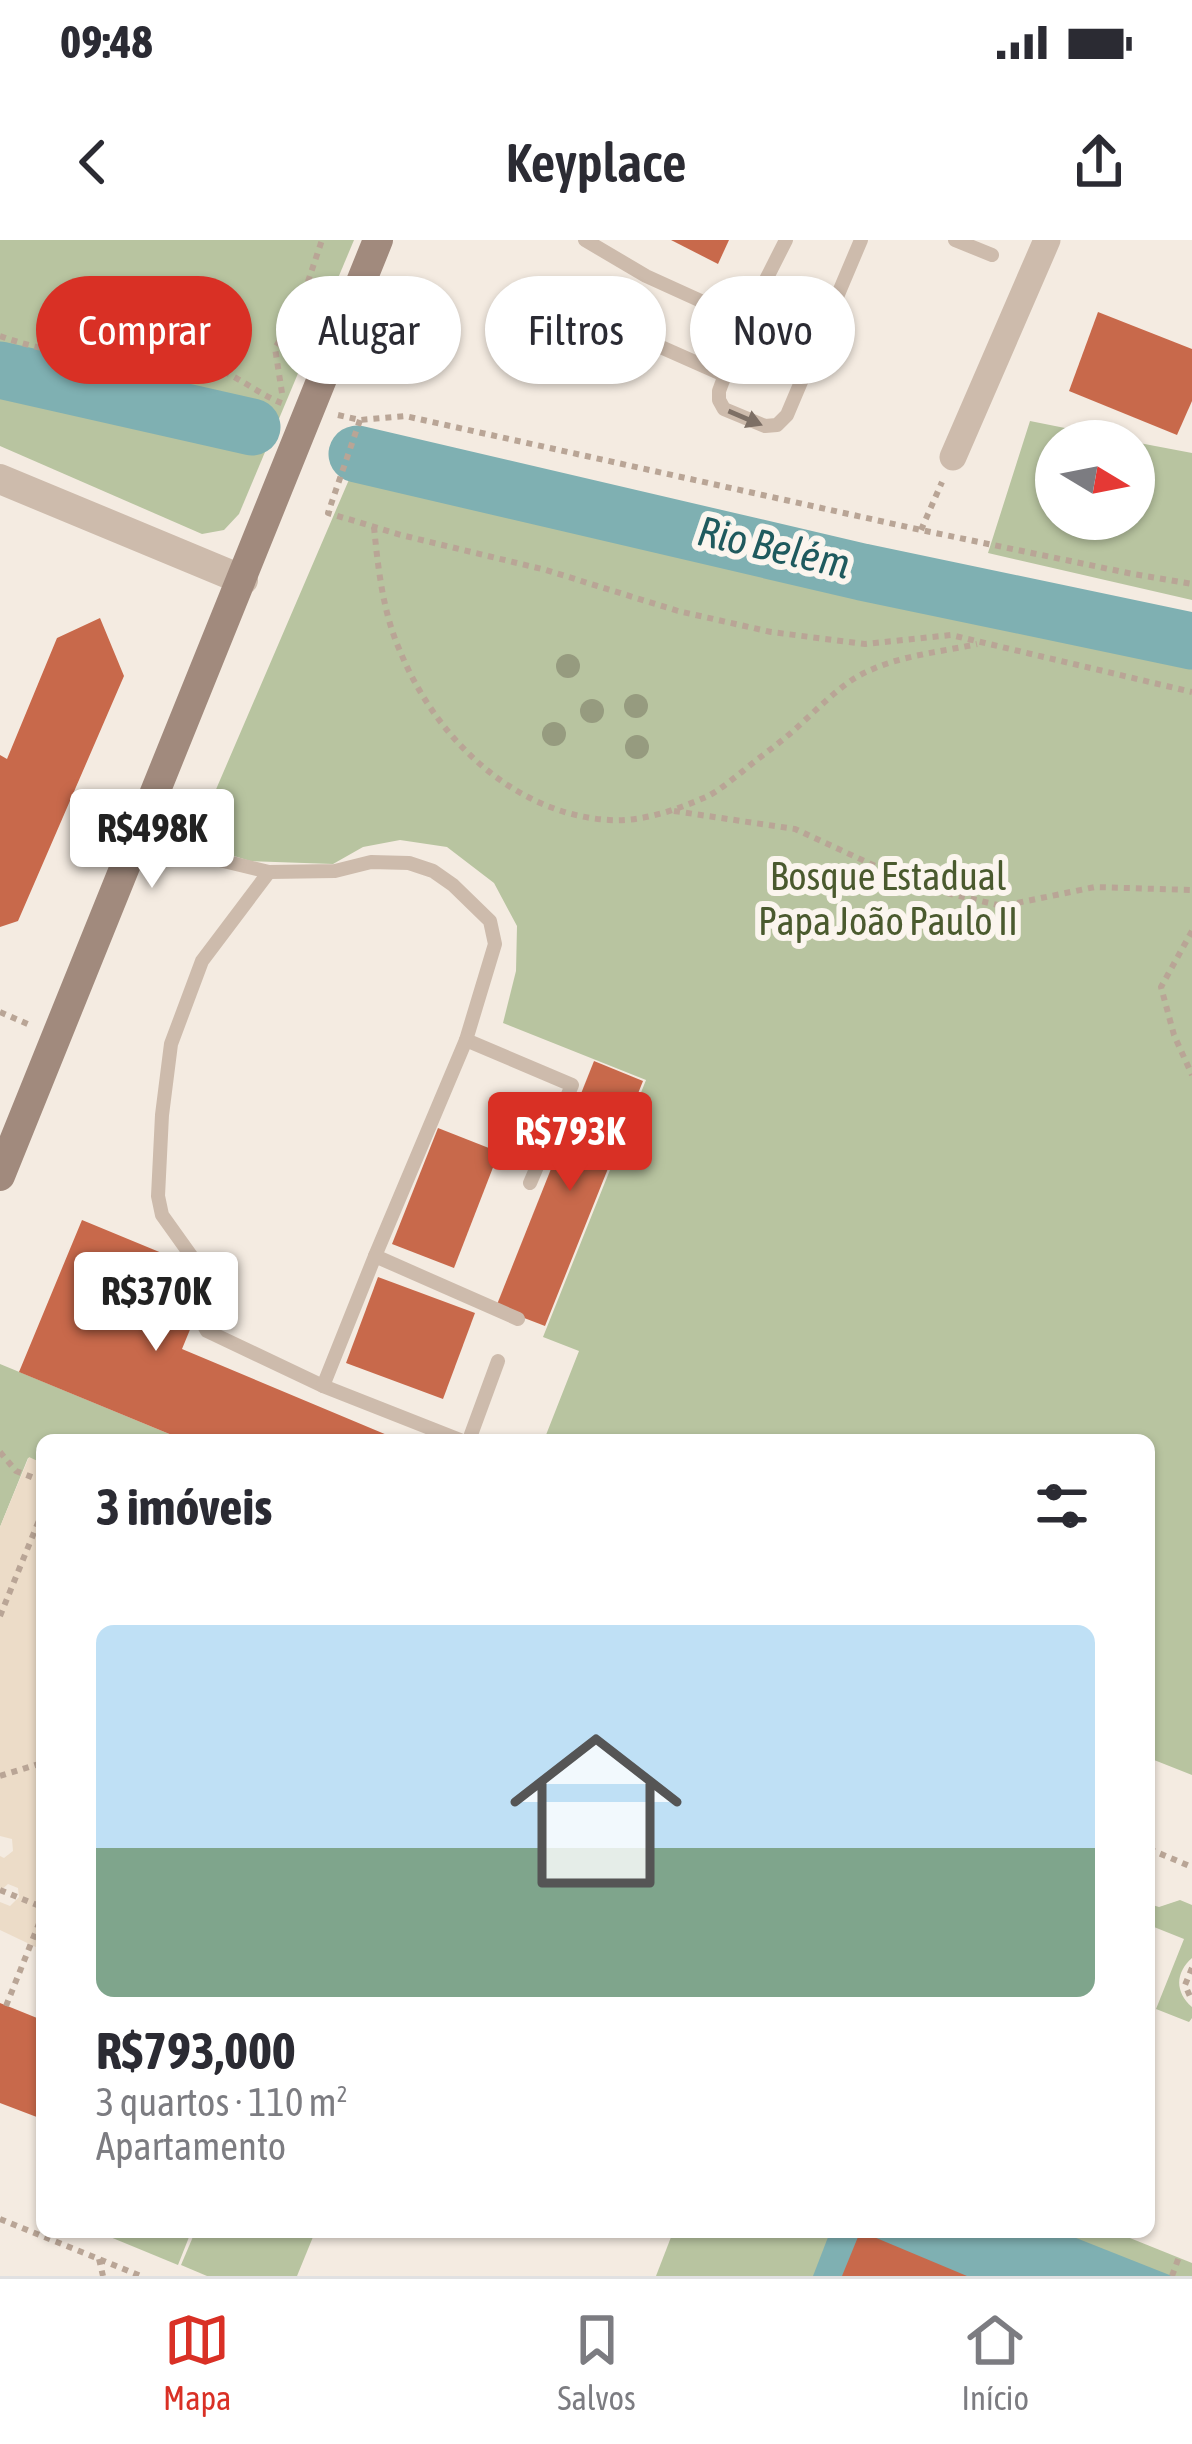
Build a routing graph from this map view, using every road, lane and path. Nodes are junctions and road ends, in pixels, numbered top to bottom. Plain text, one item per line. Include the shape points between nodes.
1 (322, 240) edge
2 (378, 240) edge
3 (585, 240) edge
4 (786, 240) edge
5 (861, 240) edge
6 (955, 240) edge
7 (1047, 240) edge
8 (992, 255) dead end
9 (768, 276) edge
10 (846, 276) edge
11 (690, 296) edge
12 (0, 336) edge
13 (721, 384) edge
14 (800, 384) edge
15 (953, 457) joint
16 (0, 479) edge
17 (374, 527) junction
18 (921, 530) junction
19 (243, 580) junction
20 (1192, 584) edge
21 (982, 642) junction
22 (1192, 692) edge
23 (671, 811) junction
24 (137, 840) junction
25 (269, 872) junction
26 (1192, 890) edge
27 (1192, 931) edge
28 (466, 1040) junction
29 (1192, 1075) edge
30 (0, 1176) edge
31 (530, 1183) dead end
32 (374, 1256) junction
33 (518, 1319) dead end
34 (499, 1361) dead end
35 (323, 1386) junction
36 (449, 1434) edge
37 (468, 1434) edge
38 (0, 1452) edge
39 (36, 1478) edge
40 (36, 1528) edge
41 (0, 1616) edge
42 (36, 1765) edge
43 (0, 1776) edge
44 (1155, 1852) edge
45 (1192, 1867) edge
46 (0, 1890) edge
47 (36, 1908) edge
48 (36, 1927) edge
49 (1192, 1968) edge
50 (1192, 2001) edge
51 (6, 2006) dead end
52 (0, 2218) edge
53 (36, 2233) edge
54 (48, 2238) edge
55 (1180, 2254) dead end
56 (99, 2259) junction
57 (103, 2276) edge
58 (141, 2276) edge
59 (1172, 2276) edge

1 - 12 path via 297,314 275,348 284,404 209,366 33,347
2 - 19 main road
3 - 11 lane
4 - 9 lane
10 -> 5 lane
6 - 8 lane
7 - 15 street
13 -> 14 lane via 724,409 764,426 787,416
15 - 18 path
16 - 19 street
17 - 18 path via 328,513 360,420 405,416
17 - 21 path via 771,632 866,644 951,635
17 - 23 path via 400,652 450,736 531,800 568,813 610,820
18 - 20 path
19 - 24 main road
21 - 22 path
21 - 23 path via 897,659 856,678 712,794
23 - 26 path via 795,829 921,887 1002,906 1095,887
24 - 25 lane
24 - 30 main road
25 - 28 lane via 409,863 453,885 490,921 495,944
25 - 35 lane via 202,961 171,1044 158,1196 192,1257 192,1304 207,1331
27 - 29 path via 1161,987
28 - 31 lane via 572,1085
28 - 32 lane
32 - 33 lane
32 - 35 lane
34 - 37 lane
35 - 36 lane
38 - 39 path via 16,1471
40 - 41 path
42 - 43 path
44 - 45 path
46 - 47 path
48 - 51 path
49 - 50 path via 1185,1985
52 - 53 path
54 - 56 path
55 - 59 path
56 - 57 path
56 - 58 path

